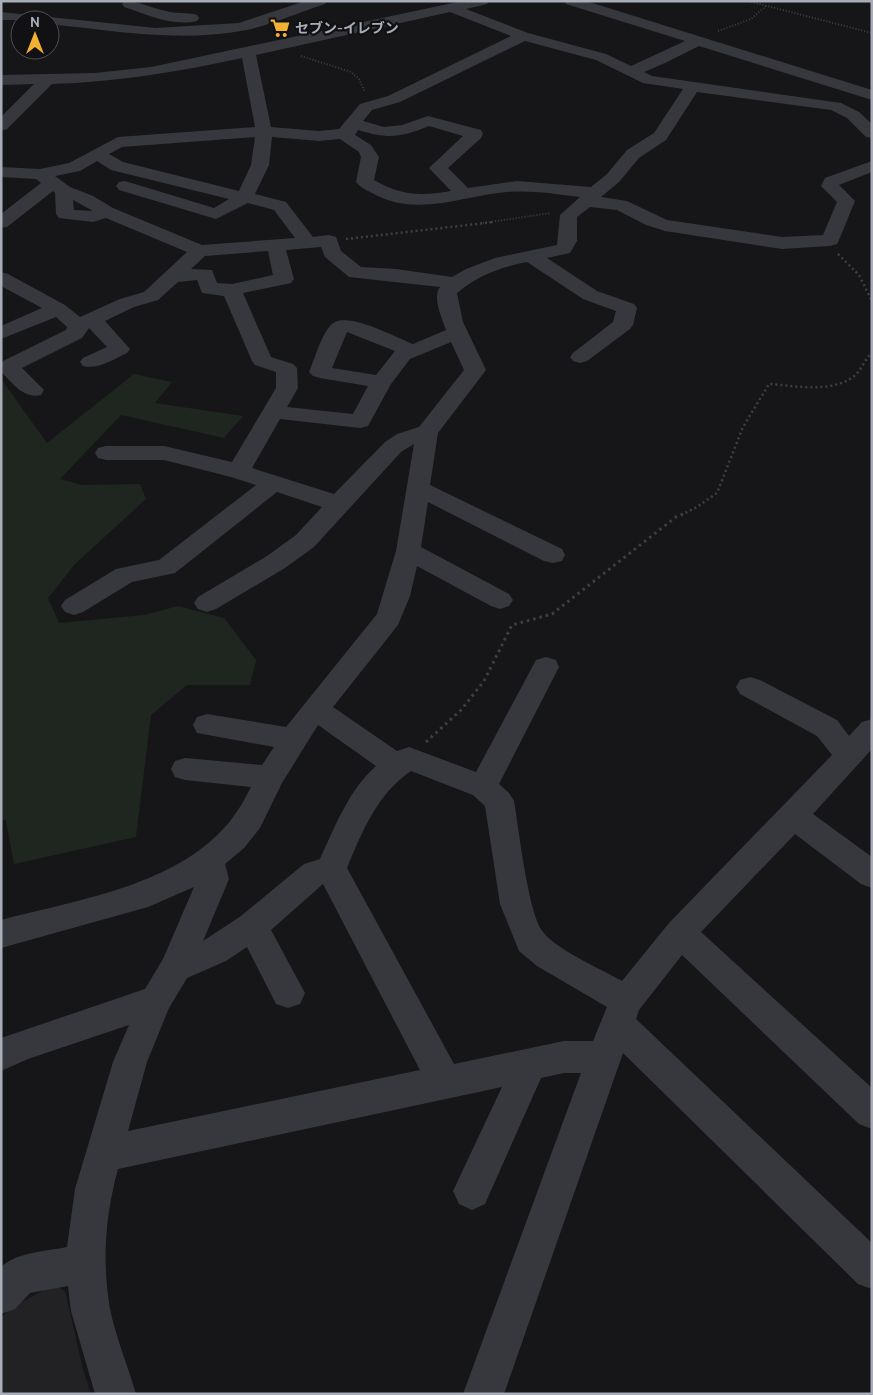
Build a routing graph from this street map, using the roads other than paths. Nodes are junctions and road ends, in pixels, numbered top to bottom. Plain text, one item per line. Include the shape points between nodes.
1 (320, 1) edge
2 (433, 1) edge
3 (482, 1) edge
4 (571, 1) edge
5 (130, 4) dead end
6 (451, 8) junction
7 (1, 16) edge
8 (241, 27) junction
9 (205, 30) junction
10 (523, 36) junction
11 (698, 40) junction
12 (275, 47) junction
13 (582, 51) junction
14 (248, 53) junction
15 (558, 62) dead end
16 (630, 72) junction
17 (1, 80) edge
18 (46, 80) junction
19 (692, 87) junction
20 (872, 94) edge
21 (1, 126) edge
22 (348, 129) junction
23 (264, 132) junction
24 (872, 133) edge
25 (98, 155) junction
26 (872, 166) edge
27 (1, 172) edge
28 (52, 183) junction
29 (125, 186) dead end
30 (464, 194) junction
31 (244, 198) junction
32 (585, 201) junction
33 (107, 212) junction
34 (1, 223) edge
35 (308, 242) junction
36 (276, 246) junction
37 (200, 251) junction
38 (531, 256) junction
39 (174, 276) junction
40 (1, 278) edge
41 (455, 283) junction
42 (232, 290) junction
43 (58, 309) junction
44 (85, 323) junction
45 (458, 332) junction
46 (1, 333) edge
47 (413, 351) junction
48 (580, 357) dead end
49 (90, 362) dead end
50 (381, 382) junction
51 (33, 390) dead end
52 (273, 412) junction
53 (427, 432) junction
54 (106, 453) dead end
55 (238, 471) junction
56 (274, 483) junction
57 (418, 488) junction
58 (338, 504) junction
59 (408, 551) junction
60 (553, 555) dead end
61 (500, 600) dead end
62 (207, 603) dead end
63 (74, 606) dead end
64 (546, 666) dead end
65 (750, 687) dead end
66 (315, 709) junction
67 (207, 725) dead end
68 (872, 730) edge
69 (294, 739) junction
70 (848, 755) junction
71 (402, 762) junction
72 (185, 770) dead end
73 (270, 777) junction
74 (483, 787) junction
75 (793, 816) junction
76 (209, 860) junction
77 (331, 869) junction
78 (872, 875) edge
79 (252, 926) junction
80 (680, 933) junction
81 (1, 934) edge
82 (175, 968) junction
83 (288, 993) dead end
84 (156, 1000) junction
85 (622, 1013) junction
86 (1, 1056) edge
87 (604, 1057) junction
88 (530, 1064) junction
89 (445, 1082) junction
90 (872, 1112) edge
91 (104, 1154) junction
92 (472, 1191) dead end
93 (85, 1263) junction
94 (872, 1270) edge
95 (1, 1295) edge
96 (116, 1394) edge
97 (484, 1394) edge

1 - 8 street
2 - 6 street
3 - 6 street
4 - 11 street
5 - 9 street via 166,16 202,21
6 - 10 street
6 - 12 street
7 - 9 street via 156,32
8 - 9 street
8 - 12 street
10 - 13 street
10 - 22 street via 394,99 366,107
11 - 16 street
11 - 20 street
12 - 14 street
13 - 15 street
13 - 16 street
14 - 18 street via 151,72
14 - 23 street
16 - 19 street via 648,80
17 - 18 street
18 - 21 street
19 - 24 street via 835,106 854,115
19 - 32 street via 660,136 633,154 613,178
22 - 23 street via 319,136
22 - 30 street via 370,156 365,182 380,192 414,201
22 - 30 street via 405,130 428,120 475,134 438,168
23 - 25 street via 118,142
23 - 31 street via 260,165
25 - 28 street
25 - 31 street via 117,166
26 - 32 street via 831,182 830,186 846,201 830,240 823,241 782,244 665,225 652,222 621,205
27 - 28 street
28 - 33 street
28 - 33 street via 65,214 93,217
28 - 34 street
29 - 31 street via 216,214
30 - 32 street via 507,187 533,187
31 - 35 street via 280,206
32 - 38 street via 569,215 569,236 563,249
33 - 37 street
35 - 36 street
35 - 41 street via 329,241 332,253 356,274 396,275
36 - 37 street
36 - 42 street via 284,279
37 - 39 street
38 - 41 street via 480,268
38 - 48 street via 590,295 627,308 623,325
39 - 42 street via 205,274 209,289
39 - 44 street via 151,296 127,303
40 - 43 street
41 - 45 street via 447,291 447,300
42 - 52 street via 262,361 286,368 287,388
43 - 44 street
43 - 46 street
44 - 49 street via 120,349
44 - 51 street via 75,334 8,367
45 - 47 street
45 - 53 street via 475,370
47 - 50 street via 403,355
47 - 50 street via 348,325 338,328 320,372
50 - 52 street via 360,422
52 - 55 street
53 - 57 street
53 - 58 street via 393,447
54 - 55 street via 164,453
55 - 56 street
56 - 58 street
56 - 63 street via 166,567 125,575
57 - 59 street
57 - 60 street
58 - 62 street via 305,541
59 - 61 street
59 - 66 street via 388,618
64 - 74 street
65 - 70 street via 828,728
66 - 69 street
66 - 71 street
67 - 69 street
68 - 70 street
69 - 73 street
70 - 75 street
71 - 74 street
71 - 77 street via 385,774 363,800
72 - 73 street
73 - 76 street via 249,819 233,839
74 - 85 street via 499,801 516,904 530,941
75 - 78 street
75 - 80 street
76 - 81 street via 184,877 148,894
76 - 82 street via 213,879
77 - 79 street via 315,873
77 - 89 street
79 - 82 street via 216,951
79 - 83 street
80 - 85 street
80 - 90 street
82 - 84 street
84 - 86 street via 20,1046
84 - 91 street via 130,1062
85 - 87 street
85 - 94 street
87 - 88 street via 564,1057
87 - 97 street
88 - 89 street
88 - 92 street
89 - 91 street
91 - 93 street via 94,1189
93 - 95 street via 20,1276
93 - 96 street via 91,1311

